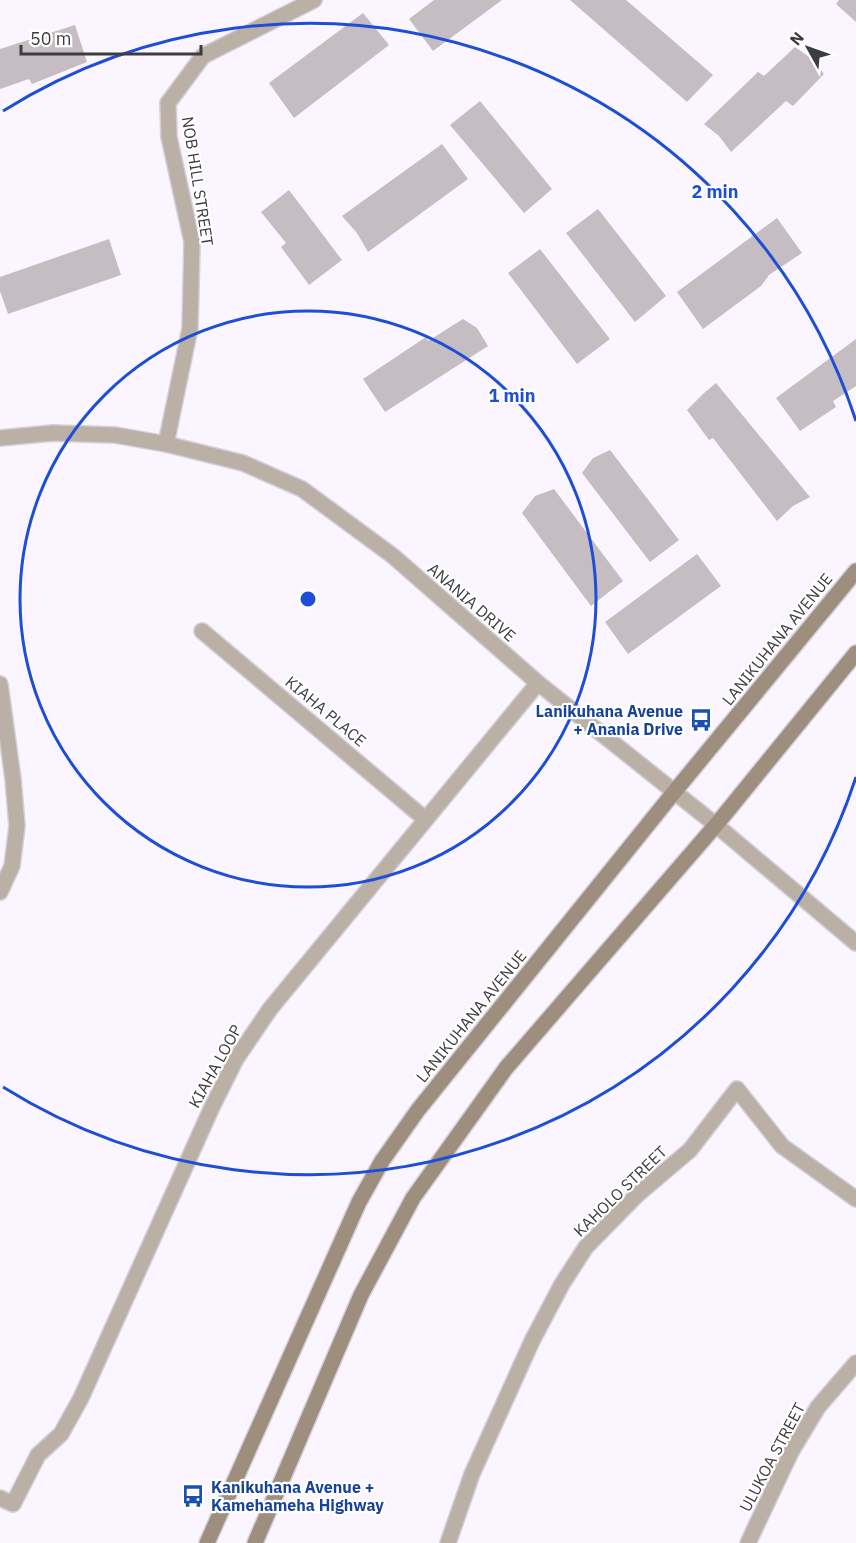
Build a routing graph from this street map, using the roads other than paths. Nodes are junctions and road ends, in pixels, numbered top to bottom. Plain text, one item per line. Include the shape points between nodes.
1 (314, 0) edge
2 (0, 438) edge
3 (166, 444) junction
4 (856, 571) edge
5 (202, 631) dead end
6 (856, 653) edge
7 (538, 683) junction
8 (0, 684) edge
9 (675, 791) junction
10 (425, 819) junction
11 (716, 825) junction
12 (0, 892) edge
13 (856, 943) edge
14 (856, 1199) edge
15 (856, 1363) edge
16 (0, 1498) edge
17 (207, 1543) edge
18 (255, 1543) edge
19 (448, 1543) edge
20 (748, 1543) edge

1 - 3 street, NOB HILL STREET via 203,56 168,104 169,137 192,242 190,328
2 - 3 street, ANANIA DRIVE via 53,433 115,435
3 - 7 street, ANANIA DRIVE via 243,463 302,489 393,556
4 - 9 main road, LANIKUHANA AVENUE
5 - 10 street, KIAHA PLACE
6 - 11 main road
7 - 9 street, ANANIA DRIVE
7 - 10 street, KIAHA LOOP
8 - 12 street via 17,826 12,866
9 - 11 street, ANANIA DRIVE
9 - 17 main road, LANIKUHANA AVENUE via 382,1161 359,1202
10 - 16 street, KIAHA LOOP via 270,1009 236,1059 81,1398 60,1434 38,1455 13,1504
11 - 13 street, ANANIA DRIVE
11 - 18 main road via 506,1068 413,1198 361,1295
14 - 19 street, KAHOLO STREET via 782,1146 737,1089 690,1149 586,1247 562,1284 472,1474
15 - 20 street, ULUKOA STREET via 818,1407 791,1452

